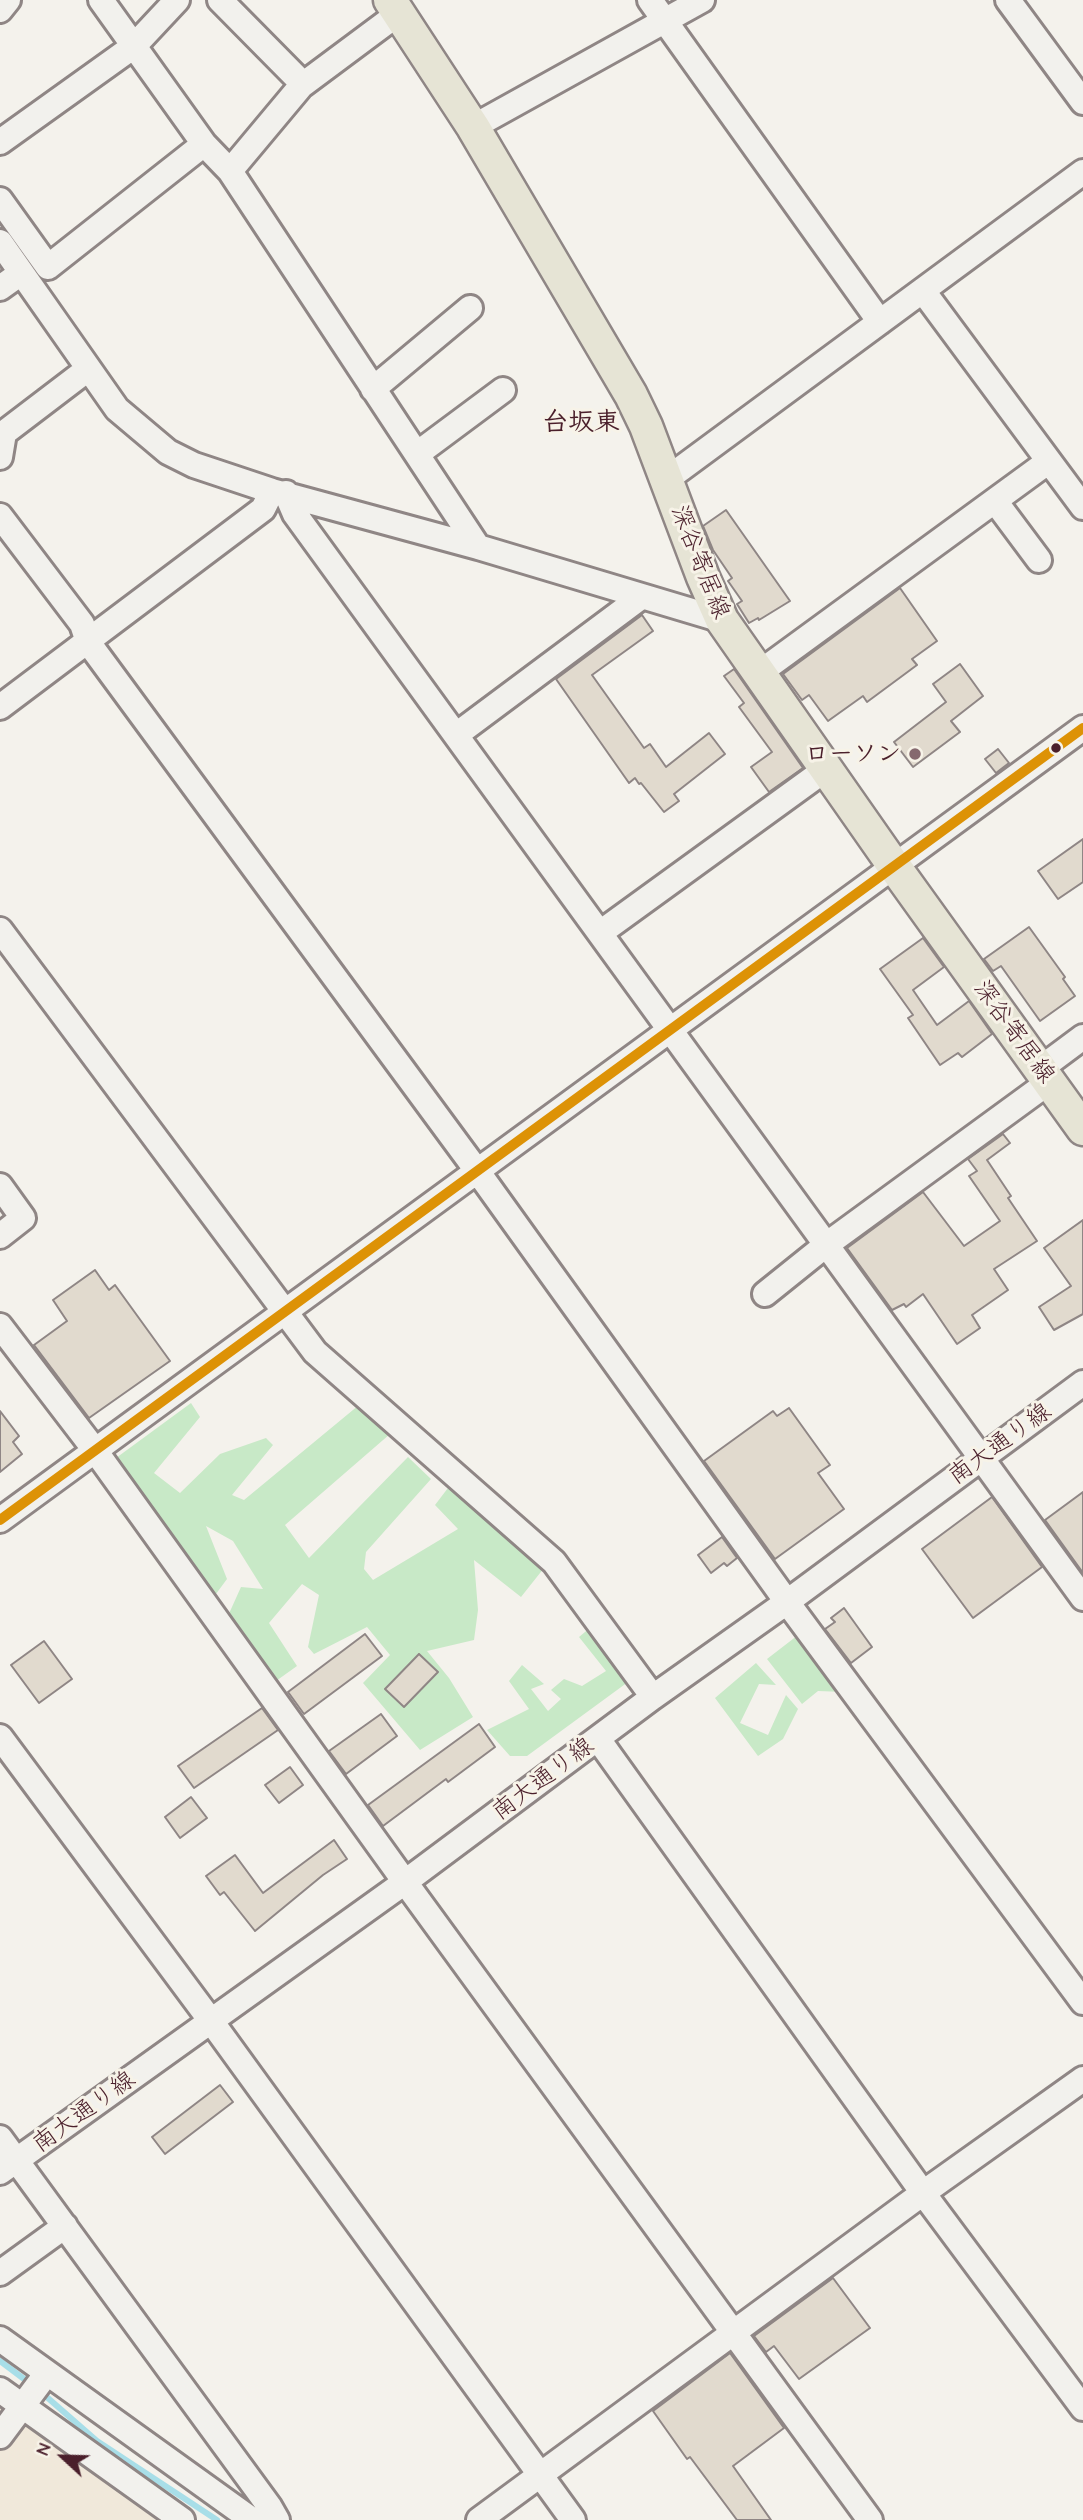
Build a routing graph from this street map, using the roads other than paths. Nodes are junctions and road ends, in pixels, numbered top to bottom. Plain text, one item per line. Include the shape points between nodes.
1 (8, 0) edge
2 (101, 0) edge
3 (177, 0) edge
4 (650, 0) edge
5 (702, 0) edge
6 (1008, 0) edge
7 (223, 1) edge
8 (394, 6) edge
9 (0, 10) edge
10 (666, 20) junction
11 (134, 46) junction
12 (303, 84) junction
13 (1083, 102) edge
14 (473, 127) junction
15 (0, 142) edge
16 (204, 144) junction
17 (230, 171) junction
18 (1083, 173) edge
19 (0, 200) edge
20 (0, 242) edge
21 (21, 272) junction
22 (0, 288) edge
23 (923, 291) junction
24 (470, 308) dead end
25 (880, 322) junction
26 (88, 369) junction
27 (373, 389) junction
28 (503, 390) dead end
29 (417, 454) junction
30 (0, 457) edge
31 (1049, 461) junction
32 (667, 479) junction
33 (279, 492) junction
34 (995, 501) junction
35 (1083, 507) edge
36 (0, 516) edge
37 (478, 547) junction
38 (1039, 560) dead end
39 (641, 597) junction
40 (722, 620) junction
41 (88, 642) junction
42 (759, 673) junction
43 (0, 707) edge
44 (1083, 728) edge
45 (456, 735) junction
46 (826, 769) junction
47 (894, 866) junction
48 (0, 930) edge
49 (600, 933) junction
50 (671, 1031) junction
51 (1083, 1037) edge
52 (1045, 1075) junction
53 (1083, 1129) edge
54 (478, 1172) junction
55 (0, 1186) edge
56 (0, 1236) edge
57 (826, 1245) junction
58 (765, 1294) dead end
59 (284, 1313) junction
60 (0, 1326) edge
61 (1083, 1383) edge
62 (94, 1450) junction
63 (981, 1459) junction
64 (0, 1520) edge
65 (1083, 1598) edge
66 (787, 1602) junction
67 (653, 1697) junction
68 (0, 1737) edge
69 (598, 1738) junction
70 (405, 1882) junction
71 (1083, 2002) edge
72 (211, 2021) junction
73 (1083, 2079) edge
74 (0, 2138) edge
75 (8, 2166) edge
76 (923, 2193) junction
77 (65, 2226) junction
78 (0, 2273) edge
79 (735, 2333) junction
80 (0, 2339) edge
81 (47, 2373) junction
82 (0, 2390) edge
83 (22, 2407) junction
84 (1083, 2408) edge
85 (0, 2436) edge
86 (540, 2475) junction
87 (183, 2520) edge
88 (253, 2520) edge
89 (277, 2520) edge
90 (479, 2520) edge
91 (573, 2520) edge
92 (870, 2520) edge

1 - 9 street
2 - 11 street
3 - 11 street
4 - 10 street
5 - 10 street
6 - 13 street
7 - 12 street
8 - 12 street
8 - 14 main road, 深谷寄居線
10 - 14 street
10 - 25 street
11 - 15 street
11 - 16 street
12 - 17 street
14 - 32 main road, 深谷寄居線 via 631,395
16 - 17 street
16 - 19 street via 48,267
17 - 27 street
18 - 23 street
20 - 21 street
21 - 22 street
21 - 26 street
23 - 25 street
23 - 31 street
24 - 27 street
25 - 32 street
26 - 30 street via 4,433
26 - 33 street via 117,409 168,452
27 - 29 street
28 - 29 street
29 - 37 street
31 - 34 street
31 - 35 street
32 - 40 main road, 深谷寄居線
33 - 37 street
33 - 41 street via 264,509
33 - 45 street
34 - 38 street
34 - 42 street
36 - 41 street via 82,624
37 - 39 street
39 - 40 street
39 - 45 street
40 - 42 main road, 深谷寄居線
41 - 43 street
41 - 54 street
42 - 46 main road, 深谷寄居線
44 - 47 street
45 - 49 street
46 - 47 main road, 深谷寄居線
46 - 49 street
47 - 50 street
47 - 52 main road, 深谷寄居線
48 - 59 street
49 - 50 street
50 - 54 street
50 - 57 street
51 - 52 street
52 - 53 main road, 深谷寄居線
52 - 57 street
54 - 59 street
54 - 66 street
55 - 56 street via 23,1218
57 - 58 street
57 - 63 street
59 - 62 street
59 - 67 street via 315,1352 554,1562
60 - 62 street
61 - 63 street, 南大通り線
62 - 64 street
62 - 70 street
63 - 65 street
63 - 66 street, 南大通り線
66 - 67 street, 南大通り線
66 - 71 street
67 - 69 street, 南大通り線
68 - 72 street
69 - 70 street, 南大通り線
69 - 76 street
70 - 72 street, 南大通り線
70 - 79 street
72 - 75 street, 南大通り線
72 - 86 street
73 - 76 street
74 - 75 street
75 - 77 street
76 - 79 street
76 - 84 street
77 - 78 street
77 - 89 street
79 - 86 street
79 - 92 street
80 - 81 street
81 - 83 street
81 - 88 street
82 - 83 street
83 - 85 street
83 - 87 street
86 - 90 street
86 - 91 street

